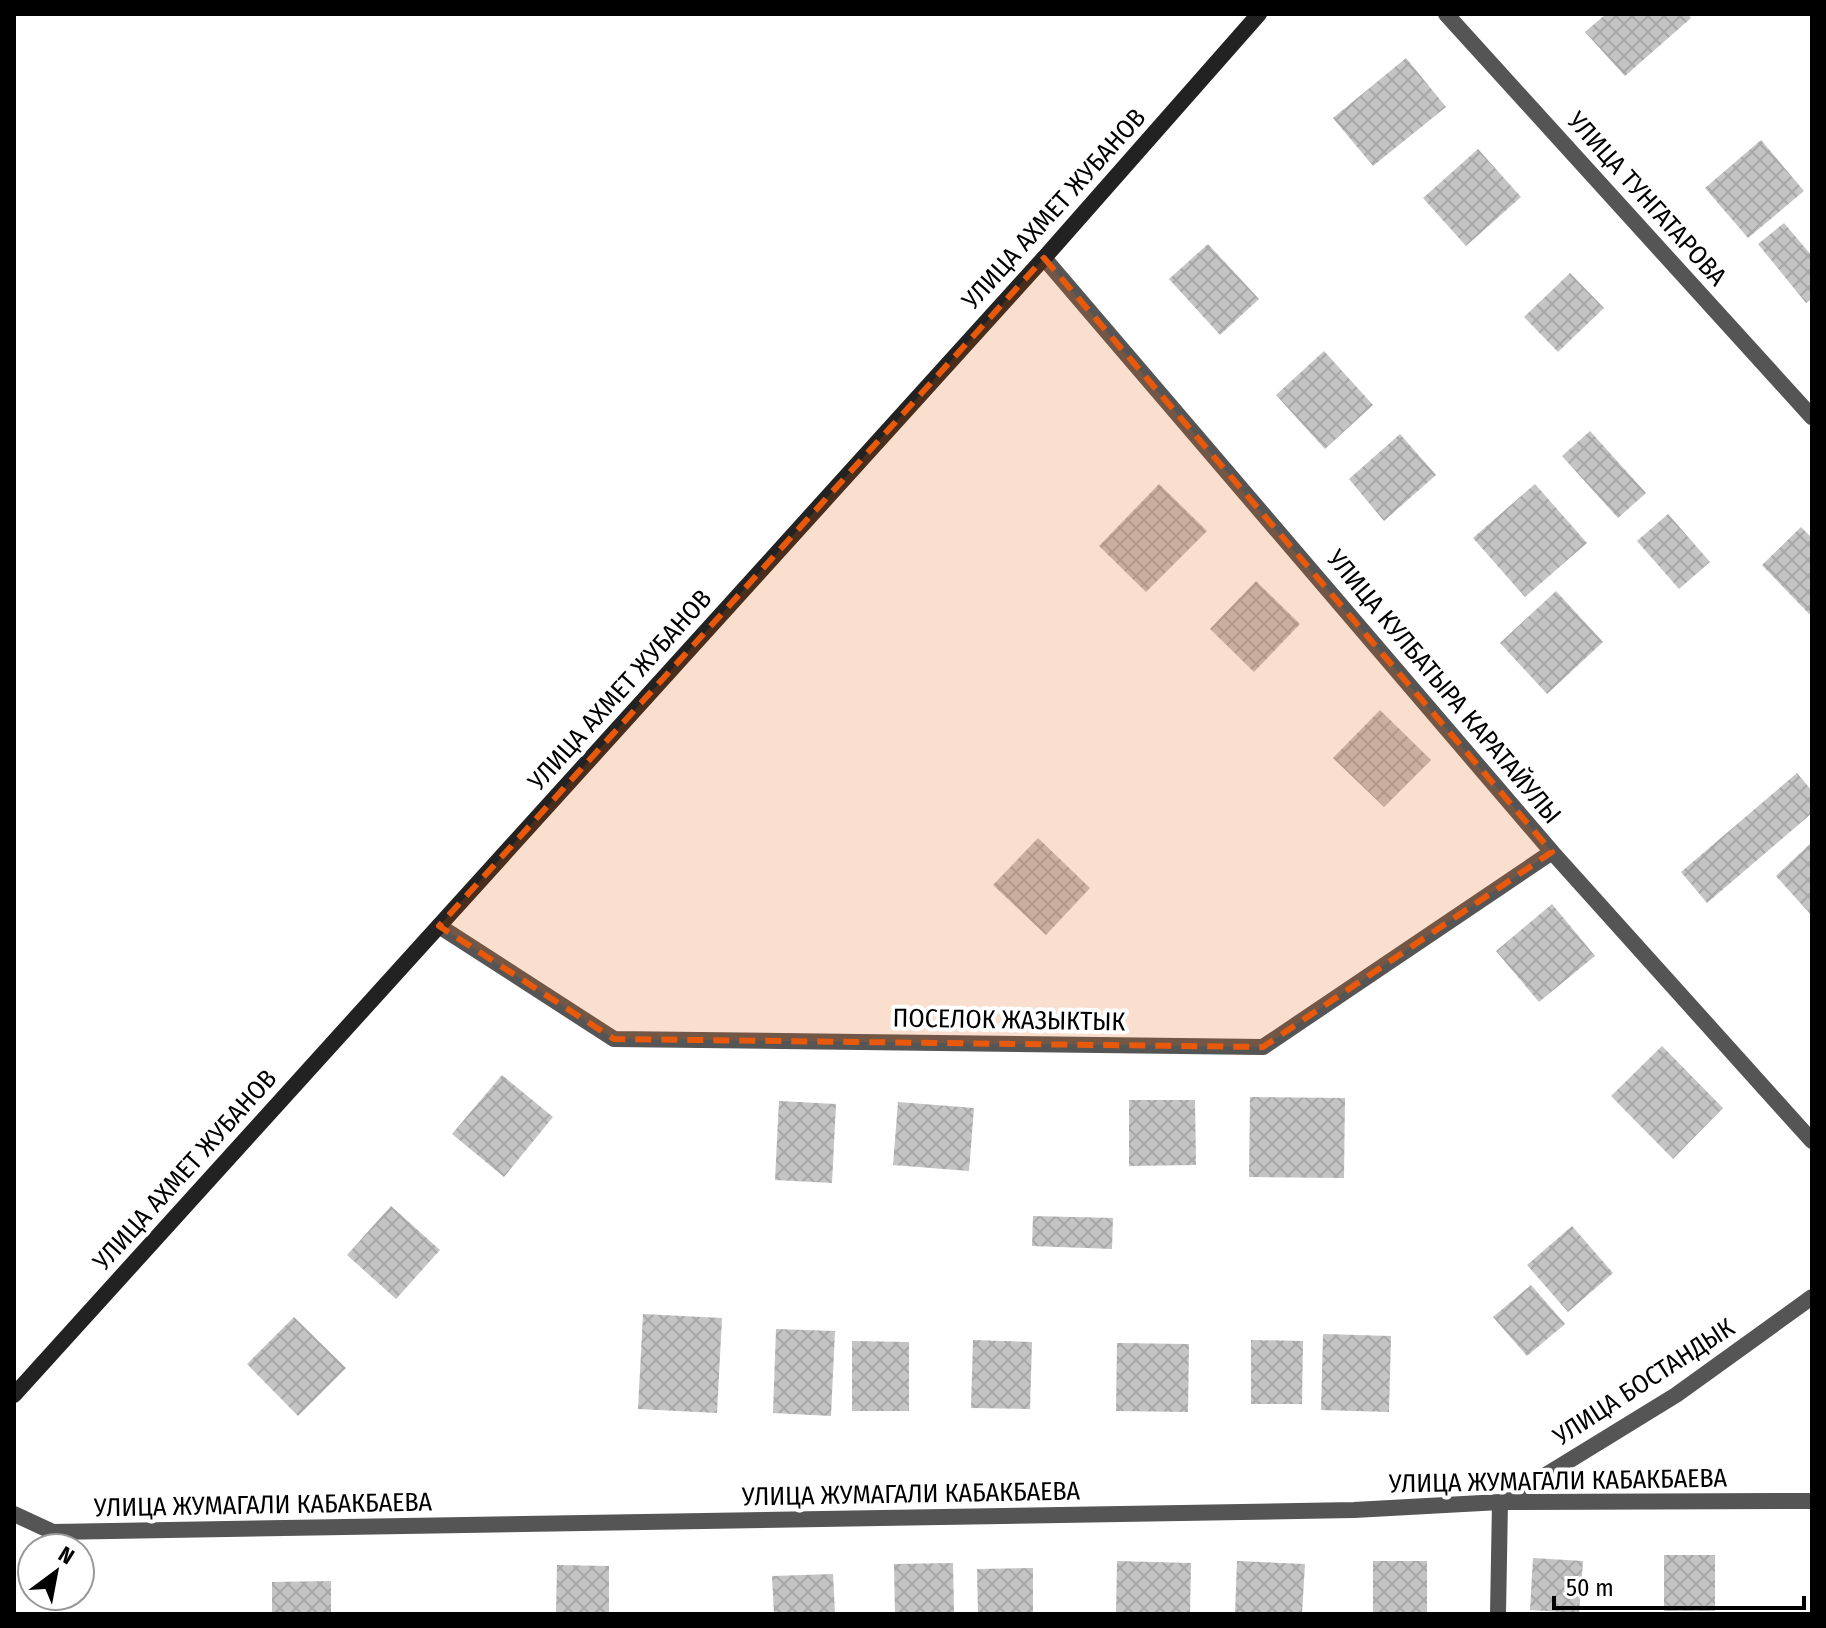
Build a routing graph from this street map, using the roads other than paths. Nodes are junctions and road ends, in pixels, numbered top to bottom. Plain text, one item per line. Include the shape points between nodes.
1 (1259, 14) edge
2 (1446, 14) edge
3 (1044, 258) junction
4 (1812, 417) edge
5 (1552, 852) junction
6 (439, 926) junction
7 (1812, 1141) edge
8 (1812, 1297) edge
9 (14, 1395) edge
10 (1812, 1501) edge
11 (1500, 1502) junction
12 (14, 1514) edge
13 (1498, 1614) edge

1 - 3 main road, УЛИЦА АХМЕТ ЖУБАНОВ
2 - 4 street, УЛИЦА ТУНГАТАРОВА
3 - 5 street, УЛИЦА КУЛБАТЫРА КАРАТАЙУЛЫ
3 - 6 main road, УЛИЦА АХМЕТ ЖУБАНОВ
5 - 6 street, ПОСЕЛОК ЖАЗЫКТЫК via 1263,1047 614,1039
5 - 7 street, УЛИЦА КУЛБАТЫРА КАРАТАЙУЛЫ
6 - 9 main road, УЛИЦА АХМЕТ ЖУБАНОВ
8 - 11 street, УЛИЦА БОСТАНДЫК via 1676,1395
10 - 11 street, УЛИЦА ЖУМАГАЛИ КАБАКБАЕВА
11 - 12 street, УЛИЦА ЖУМАГАЛИ КАБАКБАЕВА via 1338,1510 248,1531 53,1532
11 - 13 street

